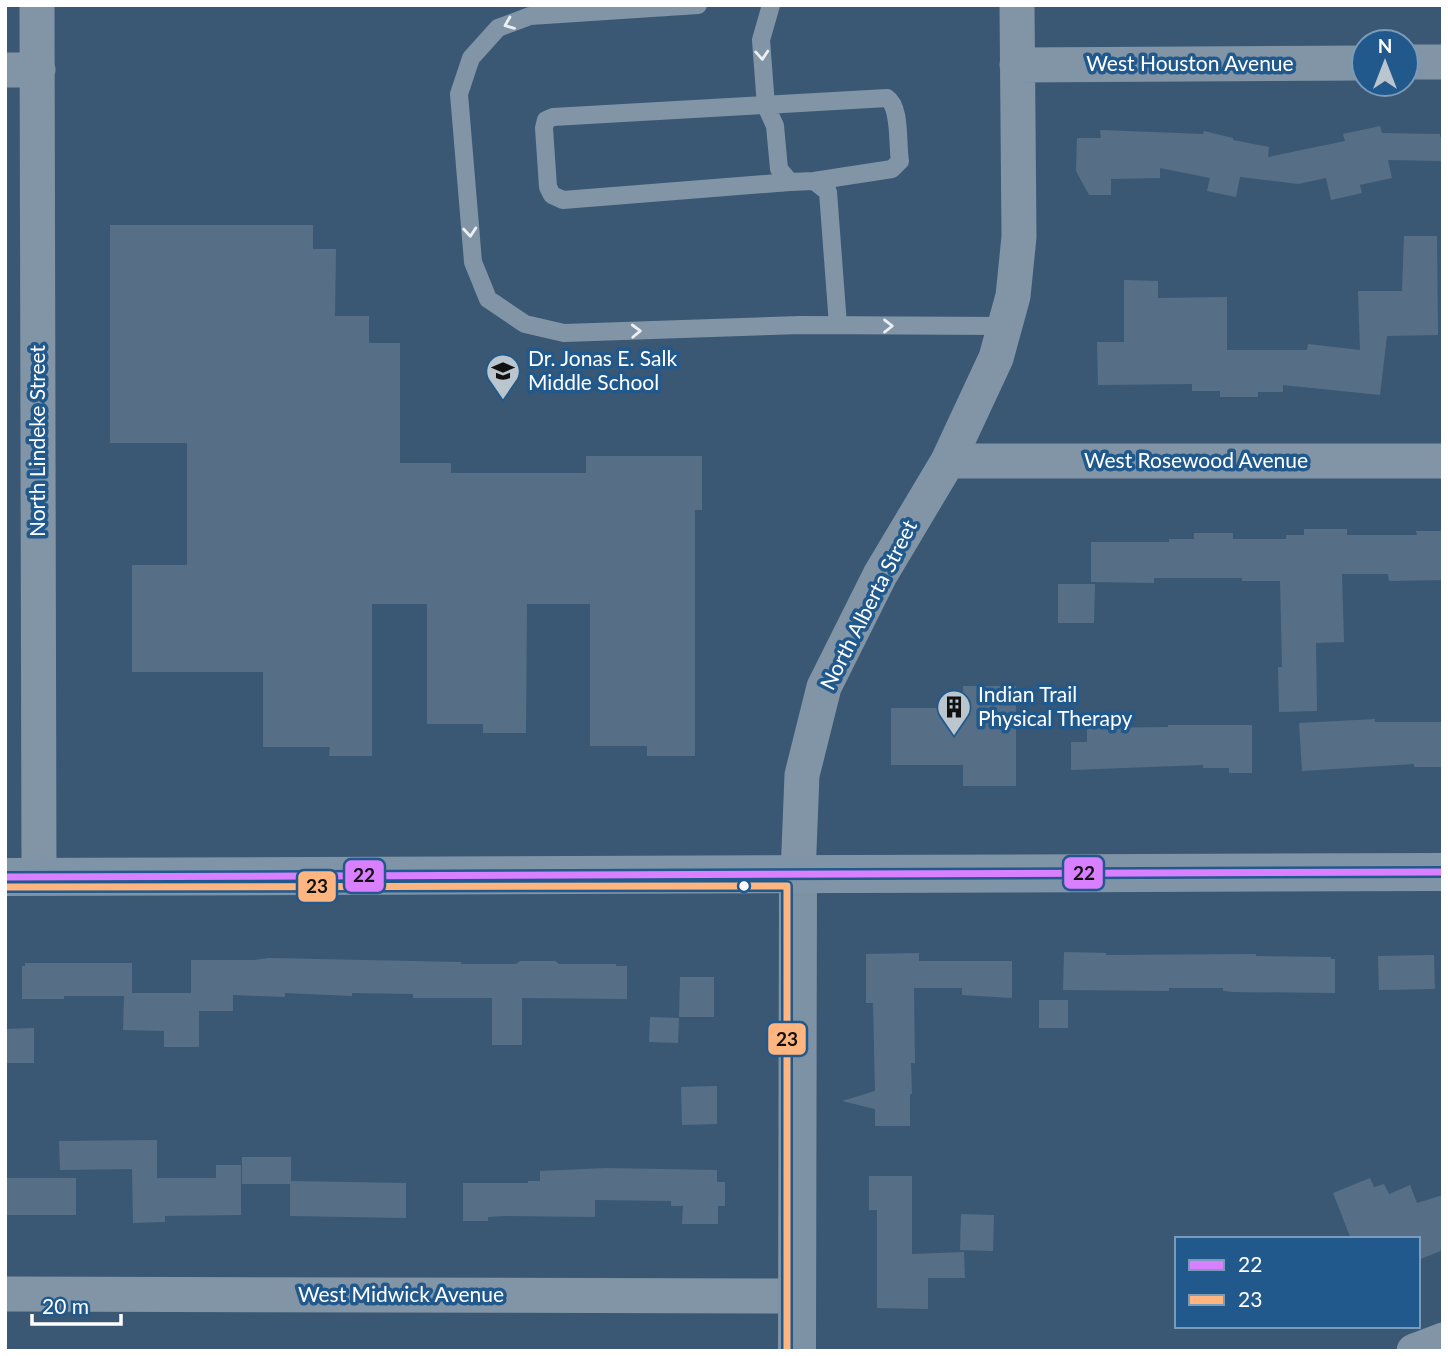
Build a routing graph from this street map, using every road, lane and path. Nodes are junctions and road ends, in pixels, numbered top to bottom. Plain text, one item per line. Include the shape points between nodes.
1 (37, 5) edge
2 (698, 5) edge
3 (771, 5) edge
4 (1017, 5) edge
5 (1420, 62) edge
6 (1443, 62) edge
7 (1350, 63) edge
8 (1017, 65) junction
9 (21, 70) edge
10 (766, 106) junction
11 (814, 181) junction
12 (790, 182) junction
13 (838, 325) junction
14 (1005, 326) junction
15 (948, 461) junction
16 (1443, 461) edge
17 (1443, 872) edge
18 (798, 876) junction
19 (22, 877) edge
20 (5, 1294) edge
21 (797, 1296) junction
22 (1443, 1340) edge
23 (797, 1351) edge
24 (1414, 1351) edge

1 - 9 street, North Lindeke Street
2 -> 13 lane via 530,16 498,28 471,58 459,94 473,262 488,299 525,324 564,333
3 -> 10 lane via 761,40
4 - 8 street, North Alberta Street
5 - 6 street
7 - 8 street, West Houston Avenue
8 - 14 street, North Alberta Street via 1019,237
9 - 19 street, North Lindeke Street
10 - 11 lane via 887,98 893,102 897,166
10 - 12 lane via 775,126 779,169
10 - 12 lane via 553,117 546,120 544,128 548,187 563,200
11 - 12 lane
11 - 13 lane via 828,192
13 -> 14 lane
14 - 15 street, North Alberta Street via 996,358
15 - 16 street, West Rosewood Avenue
15 - 18 street, North Alberta Street via 880,575 824,687 802,775
17 - 18 main road
18 - 19 main road
18 - 21 main road, North Alberta Street
20 - 21 street, West Midwick Avenue
21 - 23 main road, North Alberta Street
22 - 24 street

